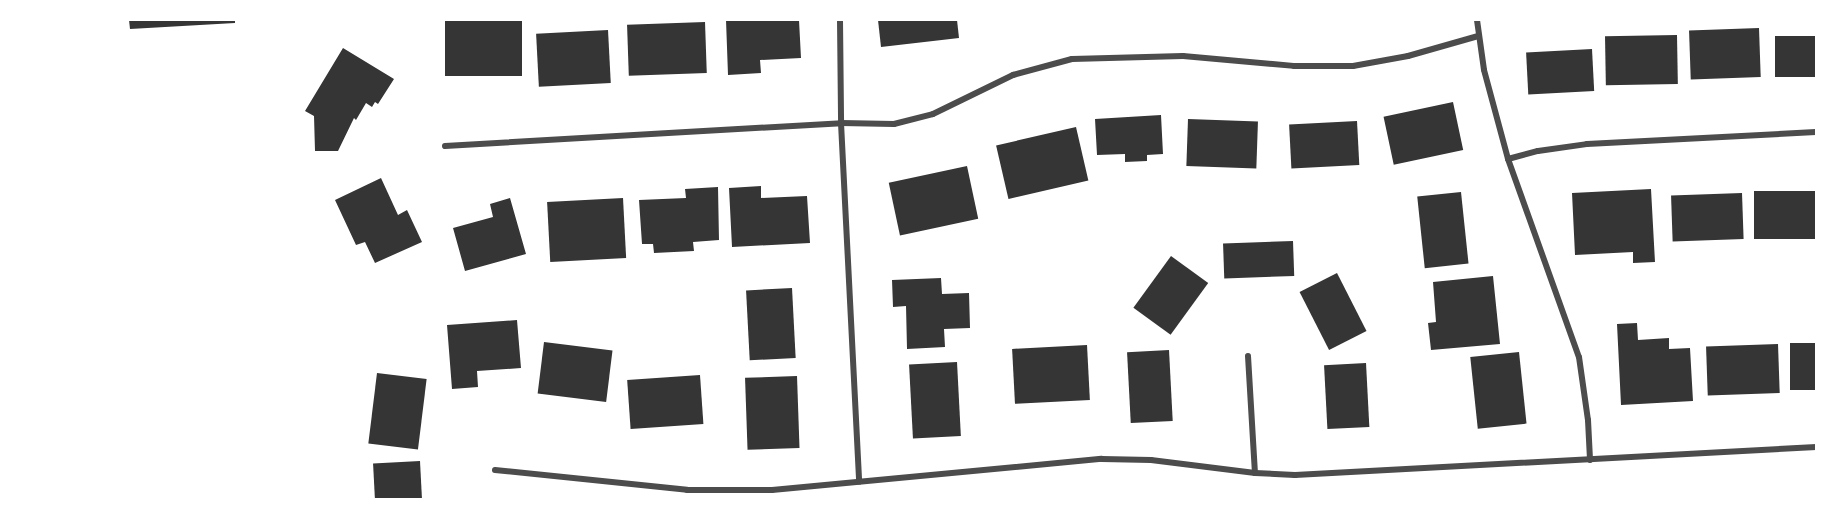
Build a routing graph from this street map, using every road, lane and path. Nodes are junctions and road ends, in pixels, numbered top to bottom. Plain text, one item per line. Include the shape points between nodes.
1 (840, 20) edge
2 (1476, 20) edge
3 (1478, 36) junction
4 (841, 123) junction
5 (1816, 132) edge
6 (445, 146) dead end
7 (1508, 159) junction
8 (1248, 356) dead end
9 (1816, 447) edge
10 (1590, 460) junction
11 (495, 470) dead end
12 (1255, 474) junction
13 (860, 482) junction

1 - 4 street
2 - 3 street
3 - 4 street via 1408,56 1353,66 1294,66 1183,56 1072,59 1013,75 933,114 894,124
3 - 7 street
4 - 6 street
4 - 13 street
5 - 7 street via 1587,144
7 - 10 street via 1579,357
8 - 12 street
9 - 10 street
10 - 12 street
11 - 13 street via 687,490 772,490
12 - 13 street via 1151,460 1102,459

